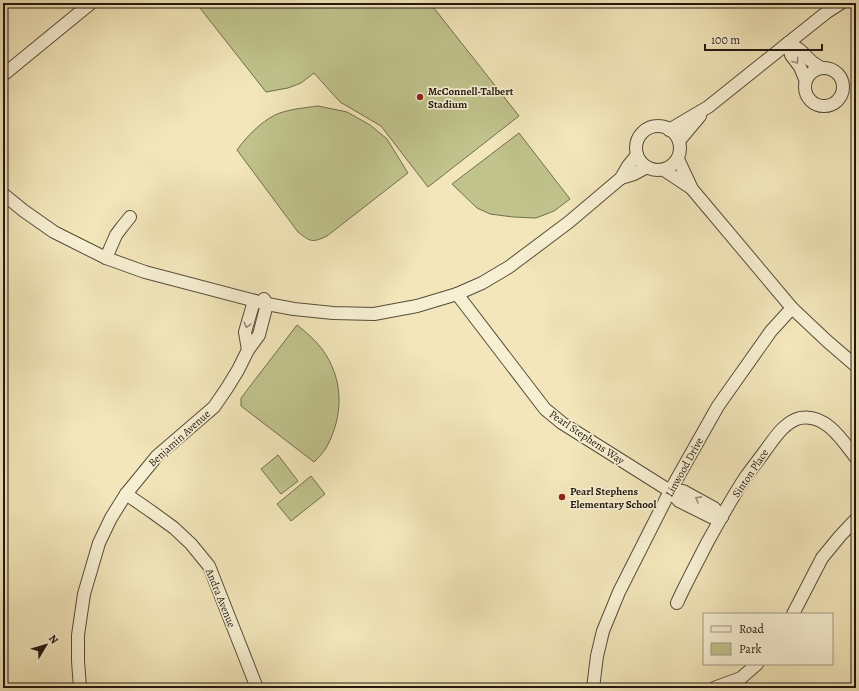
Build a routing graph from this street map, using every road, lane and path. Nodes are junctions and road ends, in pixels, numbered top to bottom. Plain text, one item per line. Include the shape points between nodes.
1 (91, 3) edge
2 (841, 3) edge
3 (788, 43) junction
4 (820, 67) junction
5 (3, 75) edge
6 (805, 79) junction
7 (708, 107) junction
8 (669, 130) junction
9 (679, 141) junction
10 (637, 155) junction
11 (678, 159) junction
12 (647, 167) junction
13 (664, 170) junction
14 (621, 178) junction
15 (692, 189) junction
16 (3, 194) edge
17 (130, 218) dead end
18 (106, 258) junction
19 (457, 294) junction
20 (254, 301) junction
21 (267, 304) junction
22 (792, 308) junction
23 (248, 350) junction
24 (856, 366) edge
25 (856, 458) edge
26 (670, 491) junction
27 (126, 494) junction
28 (722, 517) junction
29 (856, 520) edge
30 (677, 603) dead end
31 (794, 613) edge
32 (756, 665) edge
33 (80, 688) edge
34 (257, 688) edge
35 (593, 688) edge
36 (714, 688) edge

1 - 5 street
2 - 3 street
3 - 4 street
3 -> 6 street via 791,55
3 - 7 street
4 - 6 street via 811,71
4 - 6 street via 831,68 839,75 843,83 843,92 839,99 824,106 815,105 808,99 804,90
7 - 8 street
7 - 9 street
8 - 9 street
8 - 10 street via 657,127 644,131 637,142
9 - 11 street
10 - 12 street
10 - 14 street
11 - 13 street
11 - 15 street
12 - 13 street via 652,170
12 - 14 street
13 - 15 street
14 - 19 street via 569,222 509,267
15 - 22 street
16 - 18 street via 54,232
17 - 18 street via 116,235
18 - 20 street via 145,272
19 - 21 street via 417,306 374,314 333,313
19 - 26 street, Pearl Stephens Way via 545,409 562,423
20 - 21 street
20 -> 23 street via 245,332
21 - 23 street, Benjamin Avenue via 258,335
22 - 24 street
22 - 26 street, Linwood Drive via 771,331 718,406
23 - 27 street, Benjamin Avenue via 214,407 157,456
25 - 28 street, Sinton Place via 836,433 825,424 814,418 800,418 790,422 779,432 747,475
26 - 28 street, Pearl Stephens Way via 679,501 711,517
26 - 35 street, Linwood Drive via 619,592 603,631
27 - 33 street, Benjamin Avenue via 99,543 84,594 78,635
27 - 34 street, Andra Avenue via 174,528 209,566
28 - 30 street, Sinton Place
29 - 31 street via 822,558
32 - 36 street via 741,678

